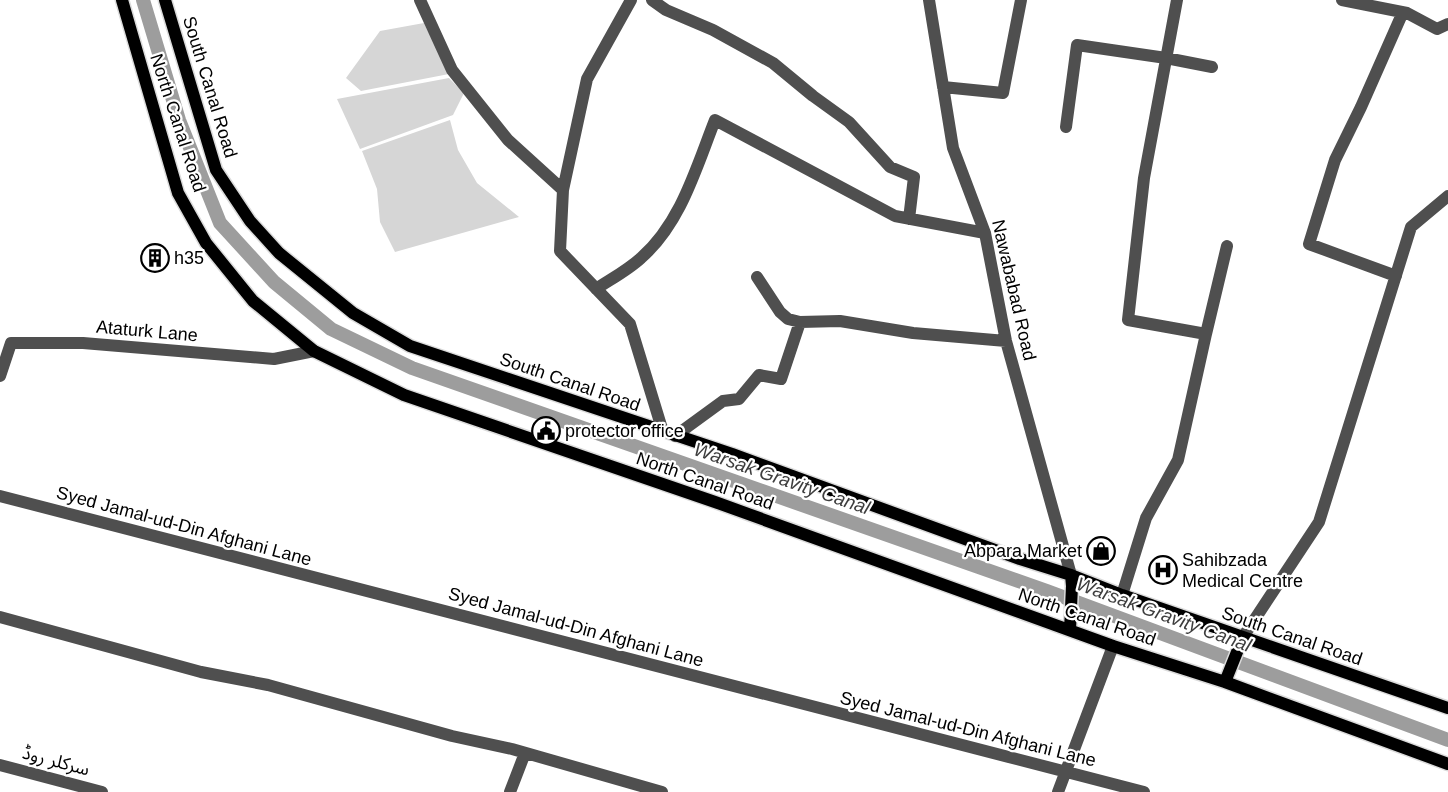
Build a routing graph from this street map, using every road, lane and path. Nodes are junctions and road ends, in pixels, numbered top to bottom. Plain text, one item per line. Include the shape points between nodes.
1 (122, 0) edge
2 (165, 0) edge
3 (420, 0) edge
4 (631, 0) edge
5 (652, 0) edge
6 (929, 0) edge
7 (1020, 0) edge
8 (1177, 0) edge
9 (1342, 0) edge
10 (1403, 12) junction
11 (1448, 24) edge
12 (1166, 58) junction
13 (1212, 67) dead end
14 (943, 87) junction
15 (1066, 127) dead end
16 (562, 190) junction
17 (1448, 196) edge
18 (909, 219) junction
19 (985, 233) junction
20 (1226, 246) dead end
21 (1396, 276) junction
22 (757, 278) dead end
23 (596, 289) junction
24 (800, 322) junction
25 (1206, 334) junction
26 (1006, 341) junction
27 (314, 351) junction
28 (0, 376) edge
29 (663, 432) junction
30 (675, 436) junction
31 (0, 496) edge
32 (1071, 580) junction
33 (1122, 595) junction
34 (0, 618) edge
35 (1070, 630) junction
36 (1242, 639) junction
37 (1113, 646) junction
38 (1225, 682) junction
39 (1448, 708) edge
40 (525, 753) junction
41 (0, 764) edge
42 (1448, 764) edge
43 (1066, 772) junction
44 (102, 792) edge
45 (510, 792) edge
46 (662, 792) edge
47 (1058, 792) edge
48 (1144, 792) edge

1 - 27 main road, North Canal Road via 178,193 206,243 253,301
2 - 29 main road, South Canal Road via 216,170 250,221 279,253 353,313 410,346
3 - 16 street via 452,70 508,140
4 - 16 street via 587,79
5 - 18 street via 773,63 849,122 890,167 914,177
6 - 14 street, Nawababad Road
7 - 14 street via 1003,92
8 - 12 street
9 - 10 street
10 - 11 street via 1437,29
10 - 21 street via 1335,160 1309,244
12 - 13 street
12 - 15 street via 1077,45
12 - 25 street via 1144,178 1128,320
14 - 19 street, Nawababad Road via 953,148
16 - 23 street via 560,250
17 - 21 street via 1411,227
18 - 19 street
18 - 23 street via 895,216 715,120 684,198 663,234 641,259
19 - 26 street, Nawababad Road
20 - 25 street
21 - 36 street via 1319,522
22 - 24 street via 780,312 788,319
23 - 29 street via 630,324
24 - 26 street via 840,321 913,333
24 - 30 street via 781,379 758,375 740,399 723,401
25 - 33 street via 1178,460 1146,518
26 - 32 street, Nawababad Road
27 - 28 street, Ataturk Lane via 274,359 83,343 11,343
27 - 35 main road, North Canal Road via 404,396 715,502
29 - 30 main road, South Canal Road
30 - 32 main road, South Canal Road via 732,454
31 - 43 street, Syed Jamal-ud-Din Afghani Lane
32 - 33 main road, South Canal Road
32 - 35 main road
33 - 36 main road, South Canal Road
34 - 40 street
35 - 37 main road, North Canal Road
36 - 38 main road
36 - 39 main road, South Canal Road
37 - 38 main road, North Canal Road
37 - 43 street
38 - 42 main road, North Canal Road
40 - 45 street
40 - 46 street
41 - 44 street, سرکلر روڈ
43 - 47 street
43 - 48 street, Syed Jamal-ud-Din Afghani Lane

